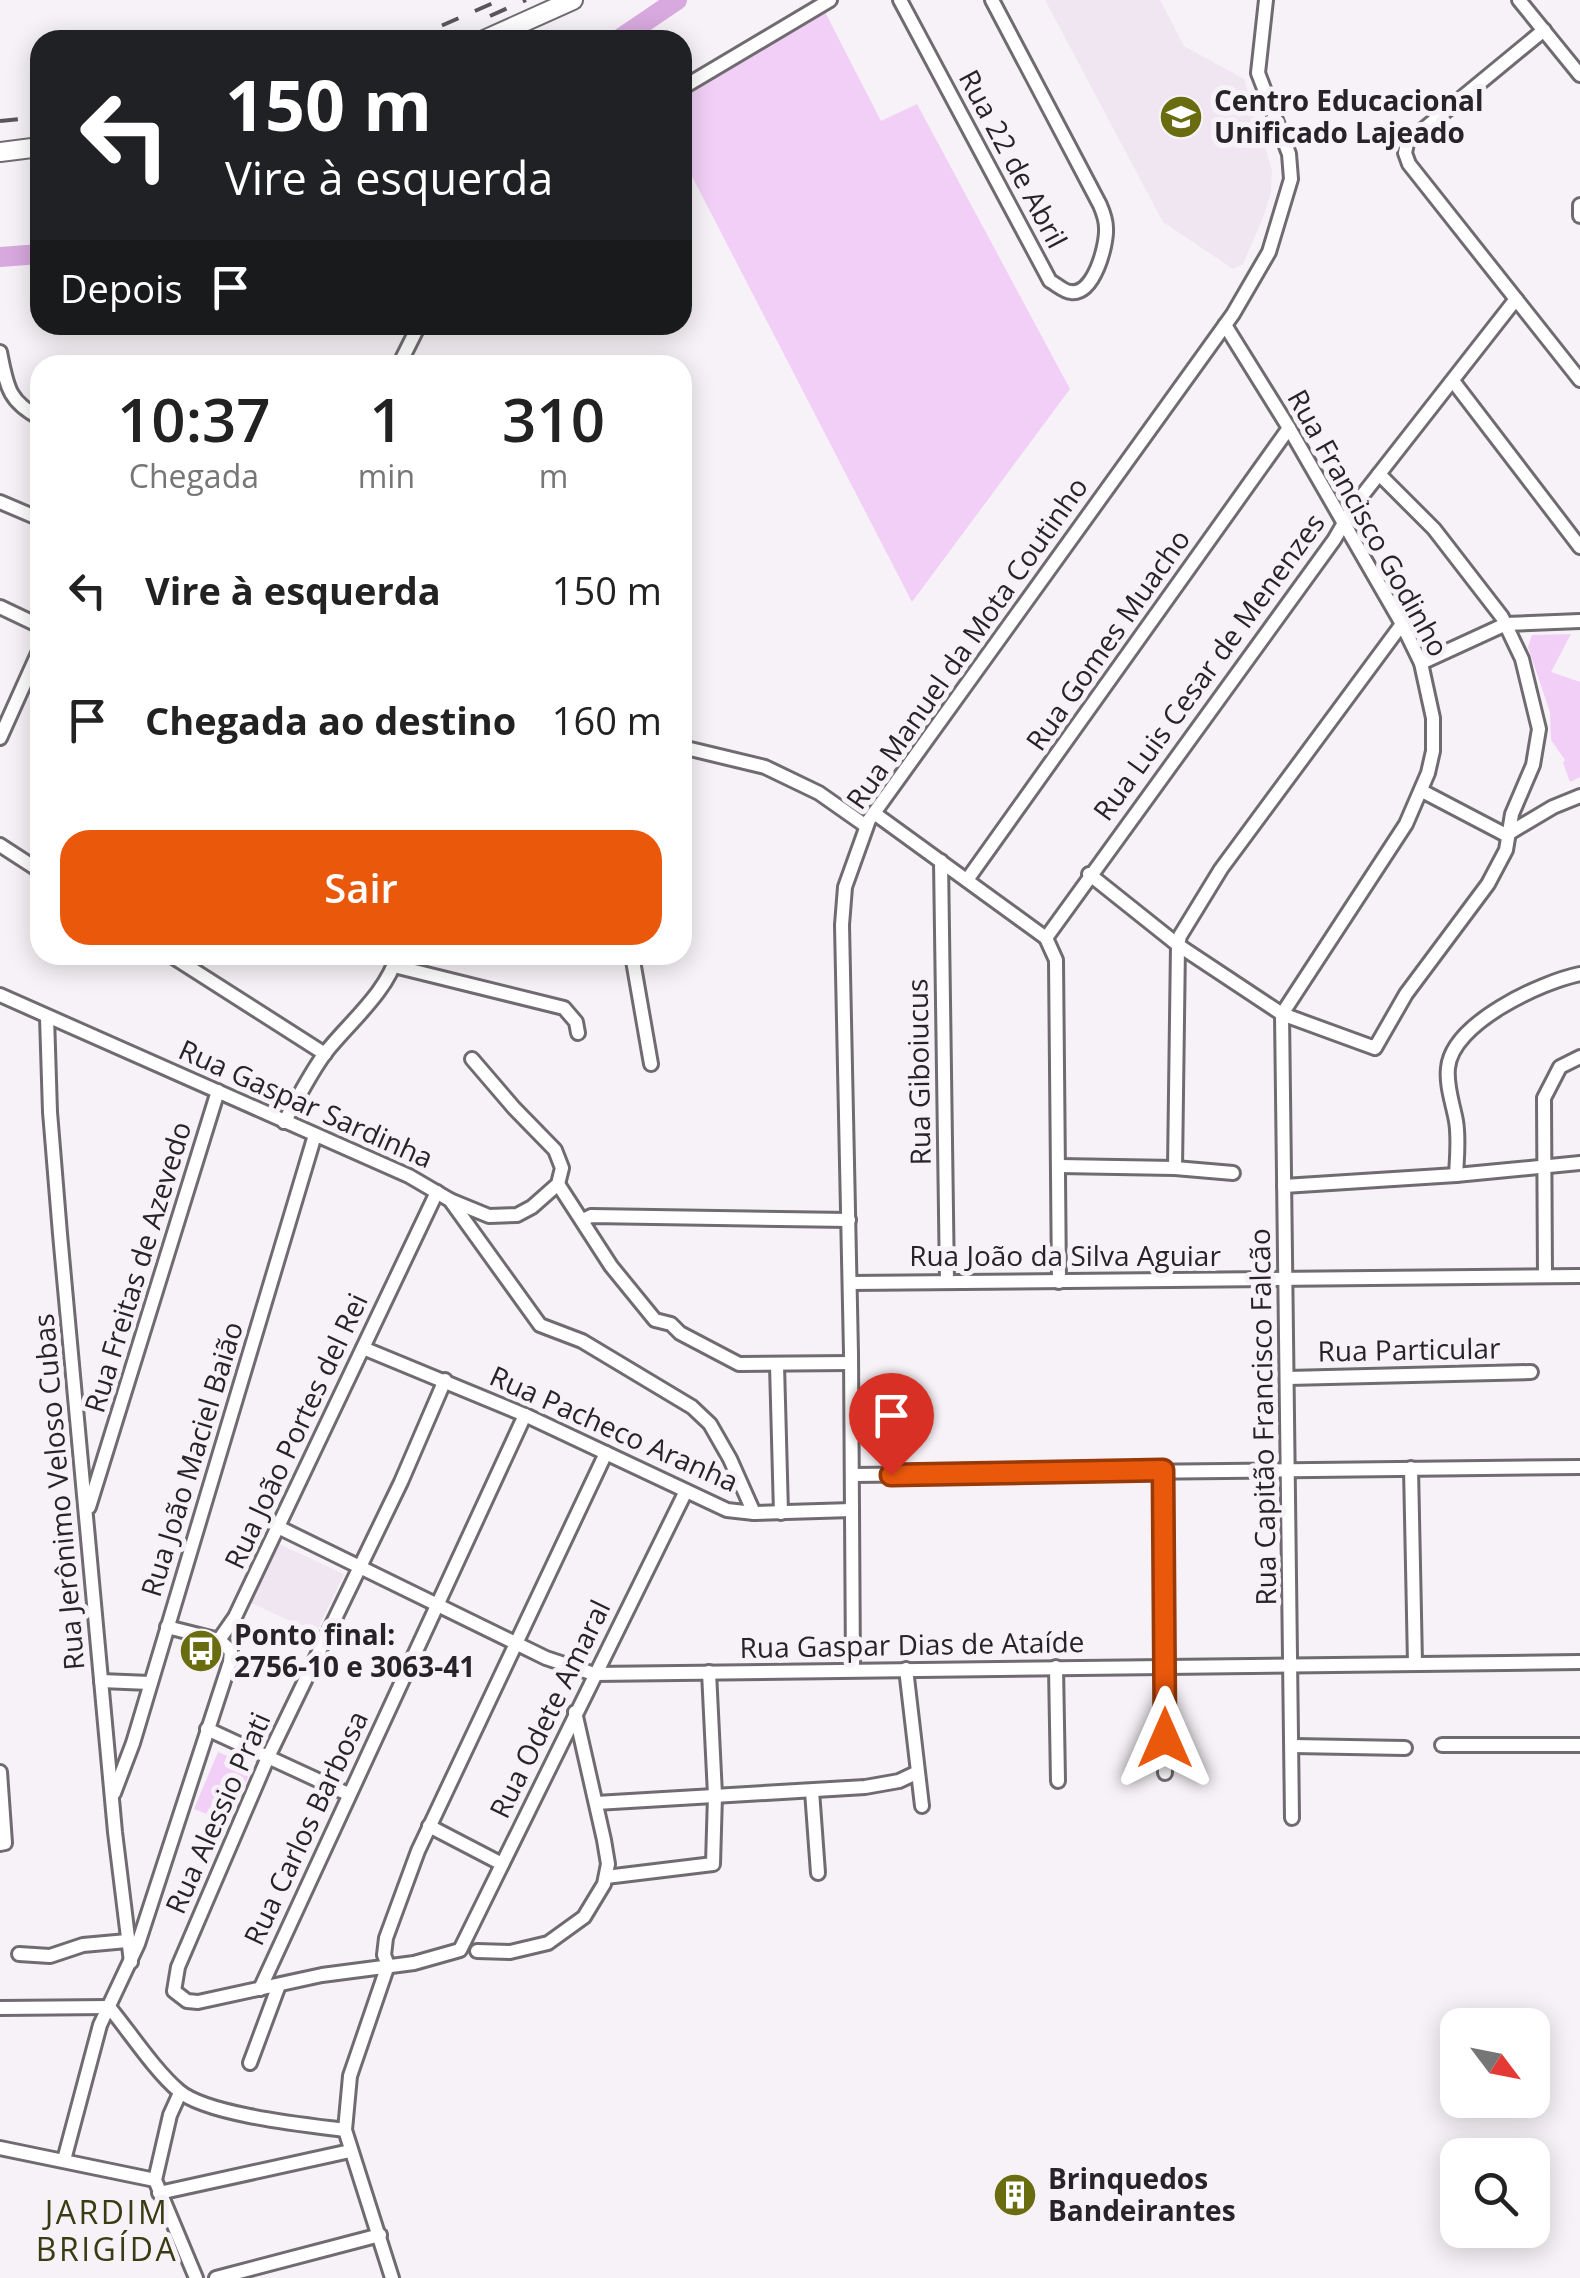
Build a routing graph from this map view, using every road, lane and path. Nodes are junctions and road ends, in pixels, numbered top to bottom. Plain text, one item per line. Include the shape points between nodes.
1 (573, 0) edge
2 (830, 0) edge
3 (900, 0) edge
4 (992, 0) edge
5 (1261, 2) edge
6 (1524, 2) edge
7 (506, 30) edge
8 (1544, 30) junction
9 (1580, 75) edge
10 (692, 82) edge
11 (30, 148) edge
12 (0, 152) edge
13 (1580, 205) edge
14 (1580, 216) edge
15 (1516, 299) junction
16 (1225, 325) junction
17 (0, 352) edge
18 (1580, 380) edge
19 (1452, 381) junction
20 (30, 412) edge
21 (1289, 428) junction
22 (1379, 474) junction
23 (0, 502) edge
24 (30, 515) edge
25 (1344, 522) junction
26 (1580, 547) edge
27 (0, 607) edge
28 (30, 621) edge
29 (1580, 621) edge
30 (1402, 624) junction
31 (1506, 624) junction
32 (1422, 663) junction
33 (30, 672) edge
34 (24, 686) junction
35 (30, 686) edge
36 (0, 738) edge
37 (692, 749) edge
38 (1422, 790) junction
39 (1580, 796) edge
40 (874, 813) junction
41 (866, 826) junction
42 (1506, 835) junction
43 (0, 845) edge
44 (940, 861) junction
45 (30, 864) edge
46 (1090, 874) junction
47 (967, 880) junction
48 (1046, 938) junction
49 (1178, 944) junction
50 (186, 965) edge
51 (392, 965) edge
52 (409, 965) edge
53 (634, 965) edge
54 (1580, 974) edge
55 (0, 996) edge
56 (1282, 1014) junction
57 (47, 1017) junction
58 (578, 1034) dead end
59 (325, 1054) junction
60 (1580, 1058) edge
61 (472, 1059) dead end
62 (651, 1064) dead end
63 (218, 1092) junction
64 (284, 1122) junction
65 (315, 1135) junction
66 (1580, 1163) edge
67 (1543, 1164) junction
68 (1060, 1166) junction
69 (1175, 1168) junction
70 (1232, 1173) dead end
71 (1456, 1175) junction
72 (558, 1184) junction
73 (1284, 1186) junction
74 (437, 1192) junction
75 (450, 1200) junction
76 (583, 1220) junction
77 (849, 1220) junction
78 (1546, 1276) junction
79 (1580, 1276) edge
80 (1286, 1279) junction
81 (948, 1282) junction
82 (1058, 1282) junction
83 (850, 1283) junction
84 (363, 1348) junction
85 (852, 1363) junction
86 (777, 1365) junction
87 (1532, 1372) dead end
88 (1288, 1378) junction
89 (445, 1380) junction
90 (525, 1415) junction
91 (606, 1453) junction
92 (1580, 1467) edge
93 (1411, 1468) junction
94 (1163, 1470) junction
95 (1290, 1472) junction
96 (852, 1475) junction
97 (686, 1491) junction
98 (852, 1510) junction
99 (781, 1513) junction
100 (86, 1514) junction
101 (754, 1514) junction
102 (278, 1527) junction
103 (359, 1568) junction
104 (437, 1607) junction
105 (167, 1627) junction
106 (219, 1640) junction
107 (514, 1642) junction
108 (1580, 1662) edge
109 (1416, 1663) junction
110 (1292, 1664) junction
111 (1165, 1666) junction
112 (1056, 1667) junction
113 (906, 1669) junction
114 (853, 1670) junction
115 (709, 1672) junction
116 (594, 1674) junction
117 (101, 1681) junction
118 (150, 1683) junction
119 (575, 1712) junction
120 (207, 1729) junction
121 (1442, 1745) dead end
122 (1580, 1745) edge
123 (1293, 1746) junction
124 (1405, 1748) dead end
125 (269, 1755) junction
126 (0, 1772) edge
127 (916, 1773) junction
128 (1165, 1773) dead end
129 (1058, 1781) dead end
130 (812, 1791) junction
131 (348, 1794) junction
132 (715, 1795) junction
133 (113, 1796) junction
134 (596, 1804) junction
135 (922, 1806) dead end
136 (1292, 1818) dead end
137 (429, 1826) junction
138 (2, 1843) edge
139 (502, 1864) junction
140 (818, 1873) dead end
141 (606, 1877) junction
142 (126, 1941) junction
143 (477, 1951) dead end
144 (19, 1954) dead end
145 (131, 1962) junction
146 (388, 1965) junction
147 (279, 1984) junction
148 (260, 1989) junction
149 (108, 2006) junction
150 (1, 2012) edge
151 (250, 2062) dead end
152 (180, 2092) junction
153 (346, 2130) junction
154 (0, 2148) edge
155 (350, 2151) junction
156 (64, 2160) junction
157 (157, 2186) junction
158 (380, 2236) junction
159 (196, 2278) edge
160 (216, 2278) edge
161 (392, 2278) edge

1 - 7 main road
2 - 10 street
3 - 4 street, Rua 22 de Abril via 1050,281 1068,292 1081,290 1097,269 1106,232 1100,204
5 - 16 street, Rua Manuel da Mota Coutinho via 1258,72 1292,179 1268,252
6 - 8 street
8 - 9 street
8 - 15 street via 1406,143 1409,164
11 - 12 main road
13 - 14 street
15 - 18 street
15 - 19 street, Rua Luis Cesar de Menenzes
16 - 21 street, Rua Francisco Godinho
16 - 40 street, Rua Manuel da Mota Coutinho
17 - 20 street via 11,396
19 - 22 street, Rua Luis Cesar de Menenzes
19 - 26 street
21 - 25 street, Rua Francisco Godinho
21 - 47 street, Rua Gomes Muacho
22 - 25 street, Rua Luis Cesar de Menenzes
22 - 31 street via 1434,529
23 - 24 street
25 - 30 street, Rua Francisco Godinho
25 - 46 street, Rua Luis Cesar de Menenzes
27 - 28 street
29 - 31 street
30 - 32 street, Rua Francisco Godinho
30 - 49 street via 1222,869
31 - 32 street
31 - 42 street via 1540,729
32 - 38 street, Rua Francisco Godinho via 1433,718
33 - 34 street
34 - 35 street
34 - 36 street
37 - 41 street via 765,767
38 - 42 street
38 - 56 street, Rua Francisco Godinho
39 - 42 street
40 - 41 street, Rua Manuel da Mota Coutinho
40 - 44 street
41 - 77 street, Rua Manuel da Mota Coutinho via 845,887 842,925
42 - 56 street via 1506,850 1488,884 1406,994 1375,1048
43 - 45 street
44 - 47 street
44 - 81 street, Rua Giboiucus
46 - 48 street, Rua Luis Cesar de Menenzes
46 - 49 street
47 - 48 street
48 - 68 street via 1056,960
49 - 56 street
49 - 69 street
50 - 59 street
51 - 59 street
52 - 58 street via 564,1008
53 - 62 street
54 - 71 street via 1505,1003 1456,1048 1448,1066
55 - 57 street, Rua Gaspar Sardinha
56 - 73 street, Rua Capitão Francisco Falcão
57 - 63 street, Rua Gaspar Sardinha
57 - 100 street, Rua Jerônimo Veloso Cubas
59 - 64 street
60 - 67 street via 1560,1067 1544,1098
61 - 72 street via 556,1150
63 - 64 street, Rua Gaspar Sardinha
63 - 100 street, Rua Freitas de Azevedo
64 - 65 street, Rua Gaspar Sardinha
65 - 74 street, Rua Gaspar Sardinha
65 - 105 street, Rua João Maciel Baião
66 - 67 street
67 - 71 street
67 - 78 street
68 - 69 street
68 - 82 street
69 - 70 street
71 - 73 street
72 - 75 street via 532,1208 511,1216 490,1216
72 - 76 street
73 - 80 street, Rua Capitão Francisco Falcão
74 - 75 street, Rua Gaspar Sardinha
74 - 84 street, Rua João Portes del Rei
75 - 101 street, Rua Gaspar Sardinha via 540,1326 582,1340 677,1396 710,1424
76 - 77 street
76 - 86 street via 650,1316 722,1358
77 - 83 street, Rua Manuel da Mota Coutinho
78 - 79 street, Rua João da Silva Aguiar
78 - 80 street, Rua João da Silva Aguiar
80 - 82 street, Rua João da Silva Aguiar
80 - 88 street, Rua Capitão Francisco Falcão
81 - 82 street, Rua João da Silva Aguiar
81 - 83 street, Rua João da Silva Aguiar
83 - 85 street, Rua Manuel da Mota Coutinho
84 - 89 street, Rua Pacheco Aranha
84 - 102 street, Rua João Portes del Rei
85 - 86 street
85 - 96 street, Rua Manuel da Mota Coutinho
86 - 99 street
87 - 88 street, Rua Particular
88 - 95 street, Rua Capitão Francisco Falcão
89 - 90 street, Rua Pacheco Aranha
89 - 103 street, Rua Alessio Prati
90 - 91 street, Rua Pacheco Aranha
90 - 104 street, Rua Carlos Barbosa
91 - 97 street, Rua Pacheco Aranha
91 - 107 street
92 - 93 street
93 - 95 street
93 - 109 street
94 - 95 street
94 - 96 street
94 - 111 street
95 - 110 street, Rua Capitão Francisco Falcão
96 - 98 street, Rua Manuel da Mota Coutinho
97 - 101 street, Rua Pacheco Aranha
97 - 116 street, Rua Odete Amaral
98 - 99 street, Rua Pacheco Aranha
98 - 114 street, Rua Manuel da Mota Coutinho
99 - 101 street, Rua Pacheco Aranha
100 - 117 street, Rua Jerônimo Veloso Cubas
102 - 103 street, Rua Gaspar Dias de Ataíde
102 - 106 street, Rua João Portes del Rei
103 - 104 street, Rua Gaspar Dias de Ataíde
103 - 125 street, Rua Alessio Prati
104 - 107 street, Rua Gaspar Dias de Ataíde
104 - 131 street, Rua Carlos Barbosa
105 - 106 street
105 - 118 street, Rua João Maciel Baião
106 - 120 street via 231,1656
107 - 116 street, Rua Gaspar Dias de Ataíde
107 - 137 street
108 - 109 street, Rua Gaspar Dias de Ataíde
109 - 110 street, Rua Gaspar Dias de Ataíde
110 - 111 street, Rua Gaspar Dias de Ataíde
110 - 123 street, Rua Capitão Francisco Falcão
111 - 112 street, Rua Gaspar Dias de Ataíde
111 - 128 street
112 - 113 street, Rua Gaspar Dias de Ataíde
112 - 129 street
113 - 114 street, Rua Gaspar Dias de Ataíde
113 - 127 street
114 - 115 street, Rua Gaspar Dias de Ataíde
115 - 116 street, Rua Gaspar Dias de Ataíde
115 - 132 street
116 - 119 street, Rua Odete Amaral
117 - 118 street
117 - 133 street, Rua Jerônimo Veloso Cubas
118 - 133 street, Rua João Maciel Baião
119 - 134 street
119 - 139 street, Rua Odete Amaral
120 - 125 street
120 - 145 street
121 - 122 street
123 - 124 street
123 - 136 street, Rua Capitão Francisco Falcão
125 - 131 street
125 - 148 street, Rua Alessio Prati via 173,1984 178,1996 198,2002
126 - 138 street
127 - 130 street via 882,1784
127 - 135 street
130 - 132 street
130 - 140 street
131 - 148 street, Rua Carlos Barbosa
132 - 134 street
132 - 141 street via 716,1859 710,1867
133 - 142 street, Rua Jerônimo Veloso Cubas
134 - 141 street
137 - 139 street
137 - 146 street via 386,1938
139 - 146 street, Rua Odete Amaral via 460,1950
141 - 143 street via 584,1917 562,1935 522,1950
142 - 144 street via 50,1956
142 - 145 street, Rua Jerônimo Veloso Cubas
145 - 149 street
146 - 147 street
146 - 153 street via 350,2076
147 - 148 street
147 - 151 street
149 - 150 street
149 - 152 street
149 - 156 street
152 - 153 street via 271,2121
152 - 157 street
153 - 155 street
154 - 156 street
155 - 157 street
155 - 158 street
156 - 157 street
157 - 159 street
158 - 160 street
158 - 161 street

